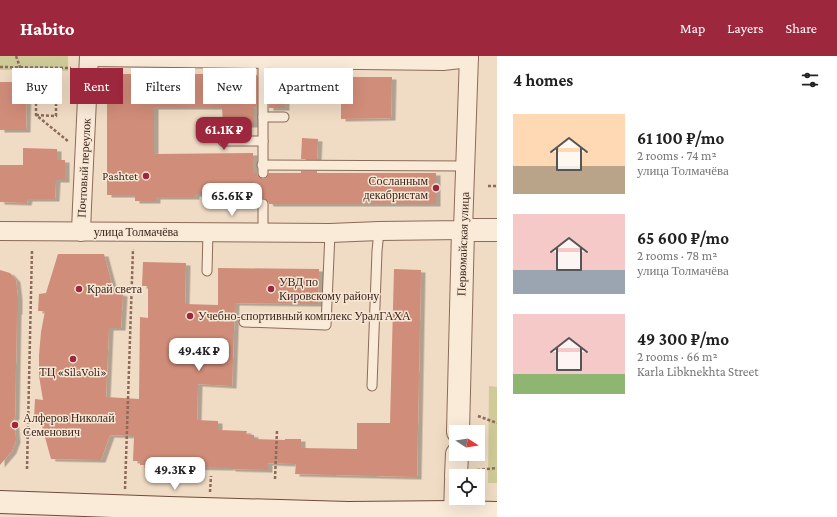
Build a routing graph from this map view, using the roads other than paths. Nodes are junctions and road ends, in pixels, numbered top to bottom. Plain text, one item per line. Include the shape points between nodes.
1 (89, 56) edge
2 (218, 57) edge
3 (469, 57) edge
4 (364, 58) edge
5 (262, 59) junction
6 (263, 117) junction
7 (284, 117) dead end
8 (223, 141) dead end
9 (262, 141) junction
10 (466, 166) junction
11 (263, 204) dead end
12 (464, 230) junction
13 (497, 230) edge
14 (0, 231) edge
15 (379, 231) junction
16 (82, 232) junction
17 (208, 232) junction
18 (263, 232) junction
19 (330, 232) junction
20 (207, 271) dead end
21 (244, 322) dead end
22 (372, 386) dead end
23 (458, 425) edge
24 (0, 502) edge
25 (497, 512) edge
26 (455, 514) edge

1 - 2 street
1 - 16 street, Почтовый переулок
2 - 5 street
3 - 4 street via 444,62
3 - 10 street, Первомайская улица
4 - 5 street
5 - 6 lane
6 - 7 lane
6 - 9 lane
8 - 9 lane
9 - 10 lane via 262,169
10 - 12 street, Первомайская улица
11 - 18 lane
12 - 13 main road
12 - 15 street, улица Толмачёва
12 - 23 main road, Первомайская улица
14 - 16 street, улица Толмачёва
15 - 19 street, улица Толмачёва
15 - 22 lane
16 - 17 street, улица Толмачёва
17 - 18 street, улица Толмачёва
17 - 20 lane
18 - 19 street, улица Толмачёва
19 - 21 lane via 326,325
24 - 26 main road
25 - 26 main road

